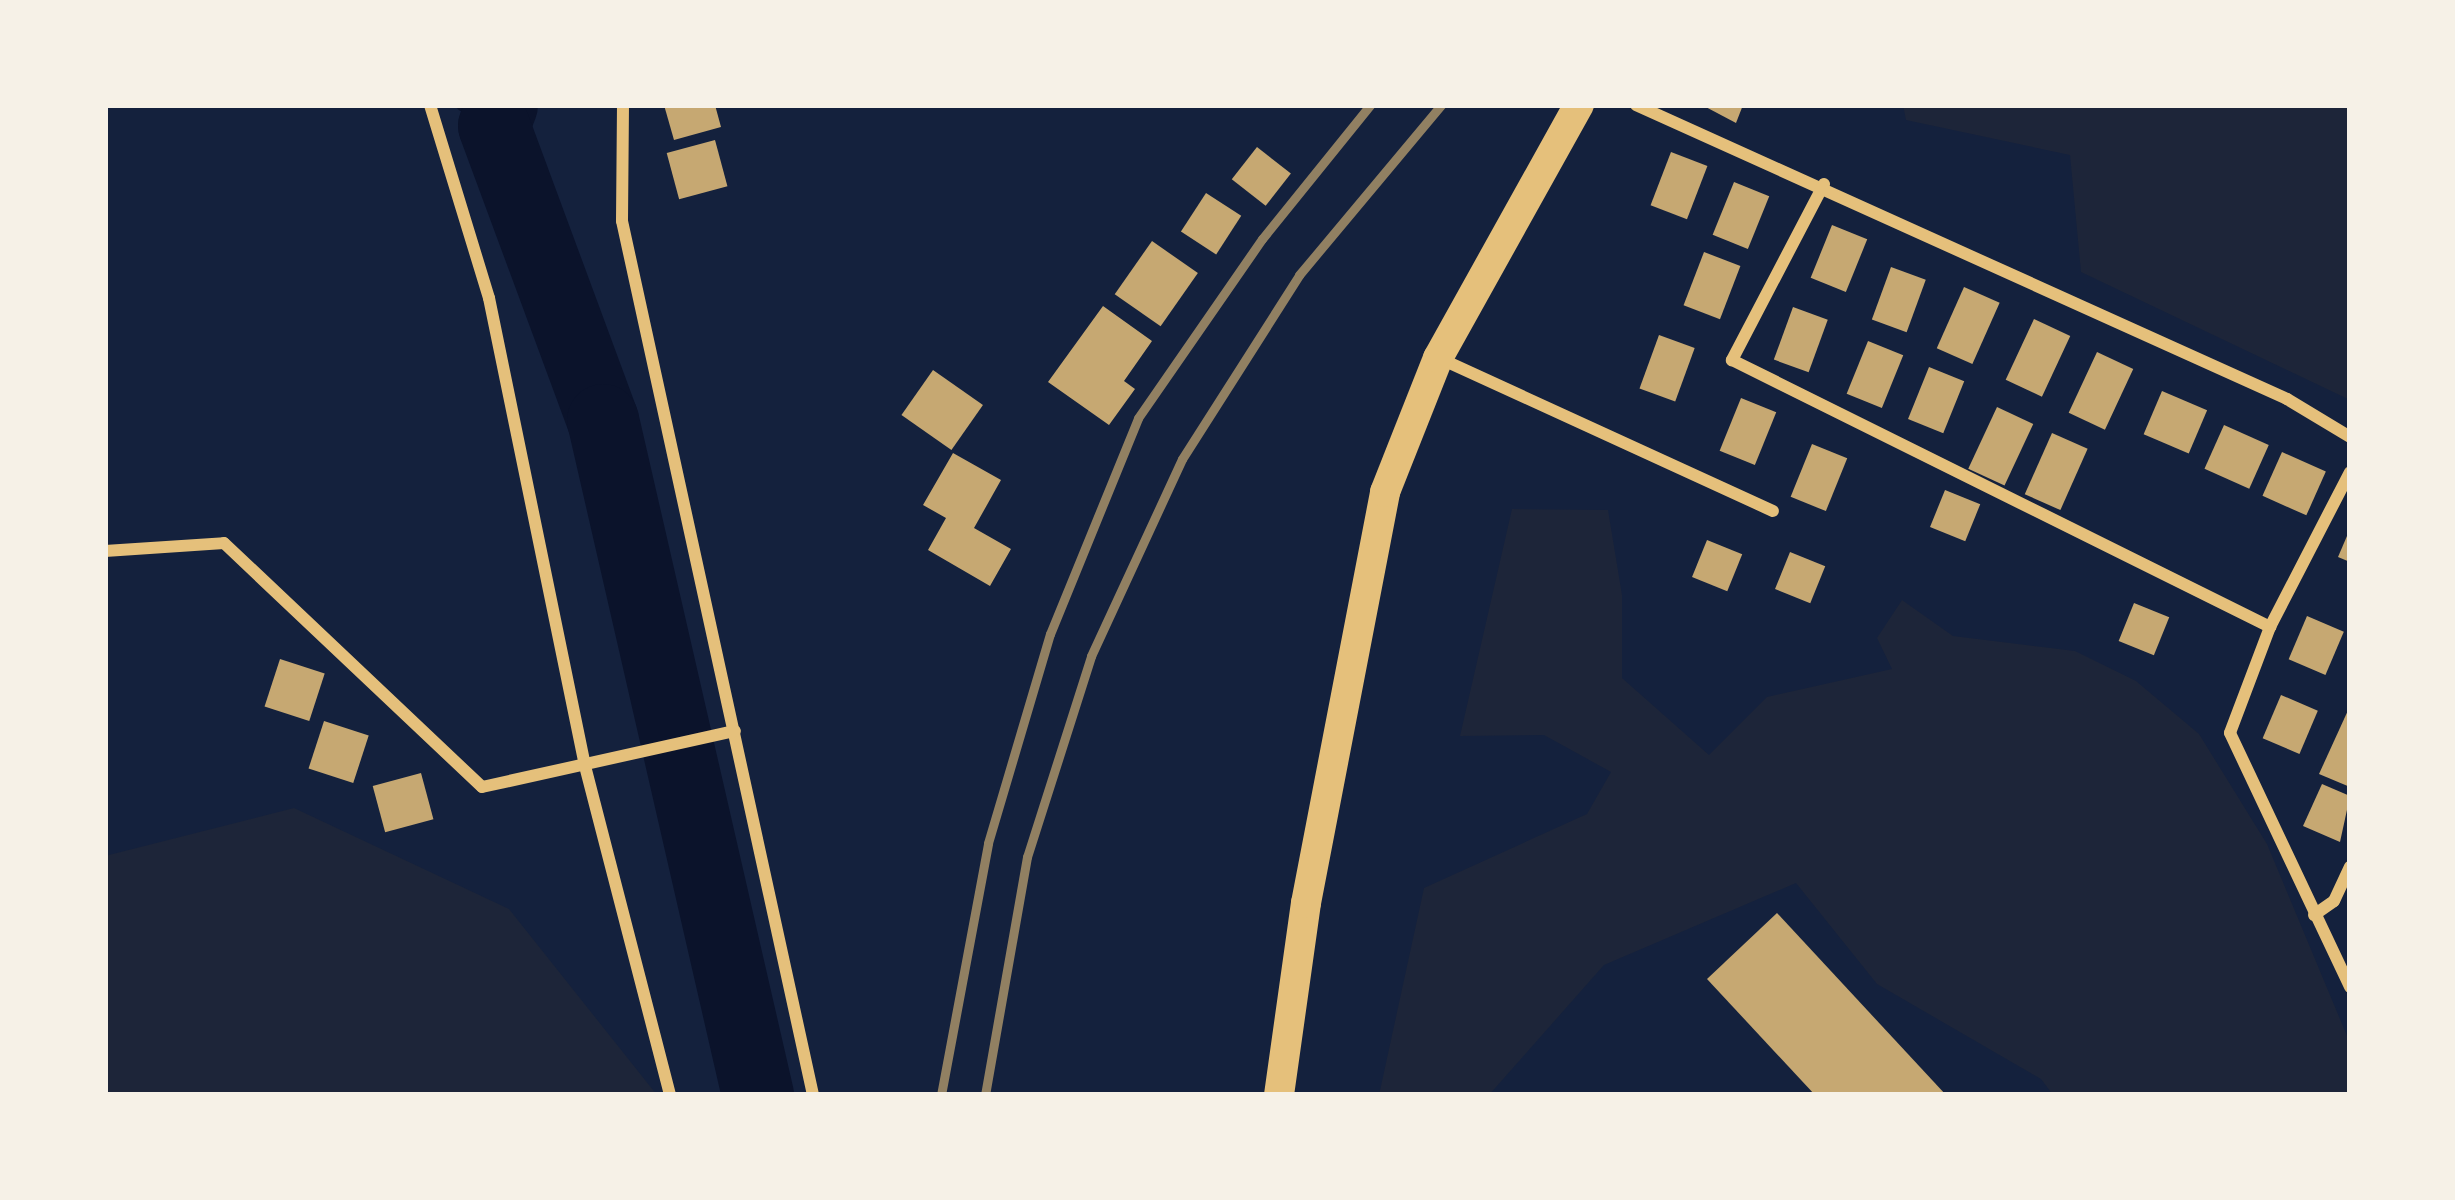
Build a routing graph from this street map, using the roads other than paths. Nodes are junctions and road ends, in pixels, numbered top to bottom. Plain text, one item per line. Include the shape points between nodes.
1 (430, 105) edge
2 (623, 105) edge
3 (1579, 105) edge
4 (1636, 105) edge
5 (1824, 184) junction
6 (1438, 358) junction
7 (2350, 437) edge
8 (2350, 472) edge
9 (1773, 511) dead end
10 (105, 551) edge
11 (2270, 627) junction
12 (735, 731) junction
13 (585, 766) junction
14 (2350, 866) edge
15 (2314, 915) junction
16 (2350, 987) edge
17 (670, 1095) edge
18 (813, 1095) edge
19 (1280, 1095) edge

1 - 13 street via 489,298
2 - 12 street via 622,221
3 - 6 main road
4 - 5 street
5 - 7 street via 2288,399
5 - 11 street via 1732,360
6 - 9 street
6 - 19 main road via 1385,492 1306,903
8 - 11 street
10 - 13 street via 224,543 482,787
11 - 15 street via 2230,733
12 - 13 street
12 - 18 street
13 - 17 street
14 - 15 street via 2334,901
15 - 16 street

